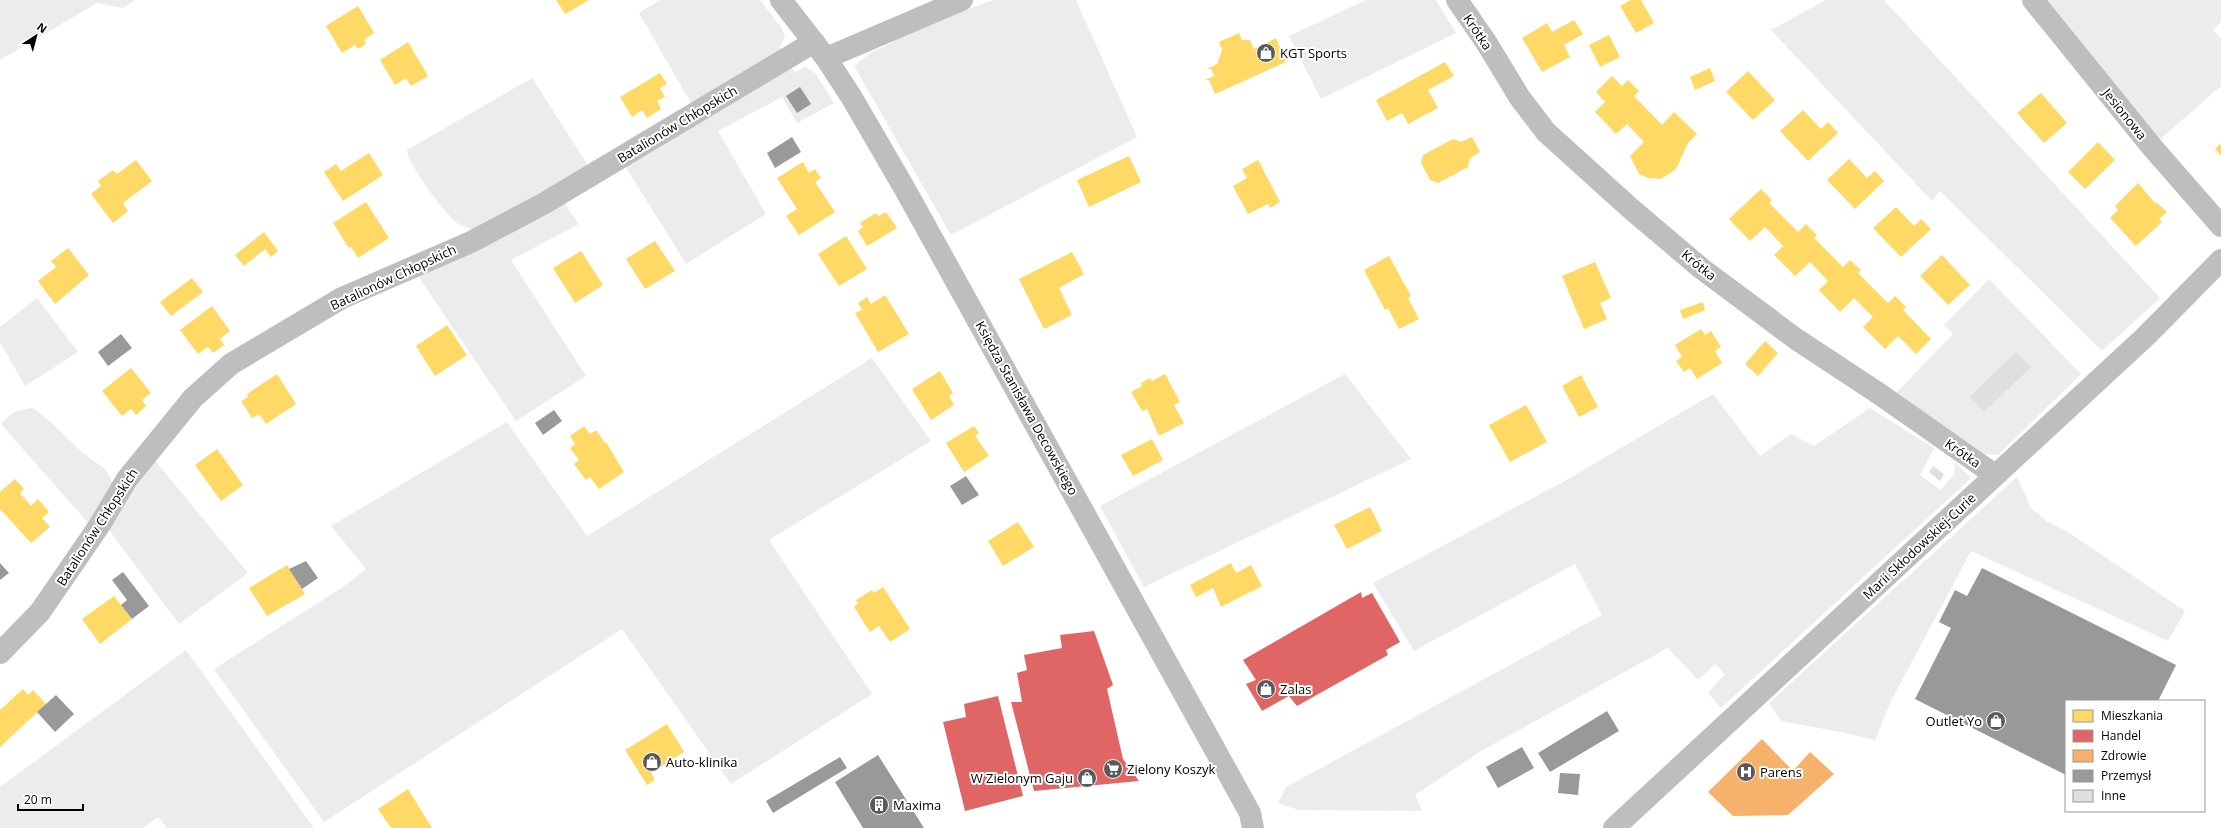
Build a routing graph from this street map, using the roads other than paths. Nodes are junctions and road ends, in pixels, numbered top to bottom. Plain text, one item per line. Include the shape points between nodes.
1 (782, 0) edge
2 (962, 0) edge
3 (1457, 0) edge
4 (2033, 0) edge
5 (820, 50) junction
6 (2221, 226) edge
7 (2221, 260) edge
8 (1995, 475) junction
9 (0, 653) edge
10 (1253, 828) edge
11 (1614, 828) edge

1 - 5 street, Księdza Stanisława Decowskiego
2 - 5 street, Batalionów Chłopskich
3 - 8 street, Krótka via 1520,98 1546,132 1630,208 1702,269 1790,334
4 - 6 street, Jesionowa
5 - 9 street, Batalionów Chłopskich via 471,242 342,298 231,364 193,398 127,479 99,526 40,612
5 - 10 street, Księdza Stanisława Decowskiego via 892,165 1250,813
7 - 8 street, Marii Skłodowskiej-Curie via 2145,337
8 - 11 street, Marii Skłodowskiej-Curie

